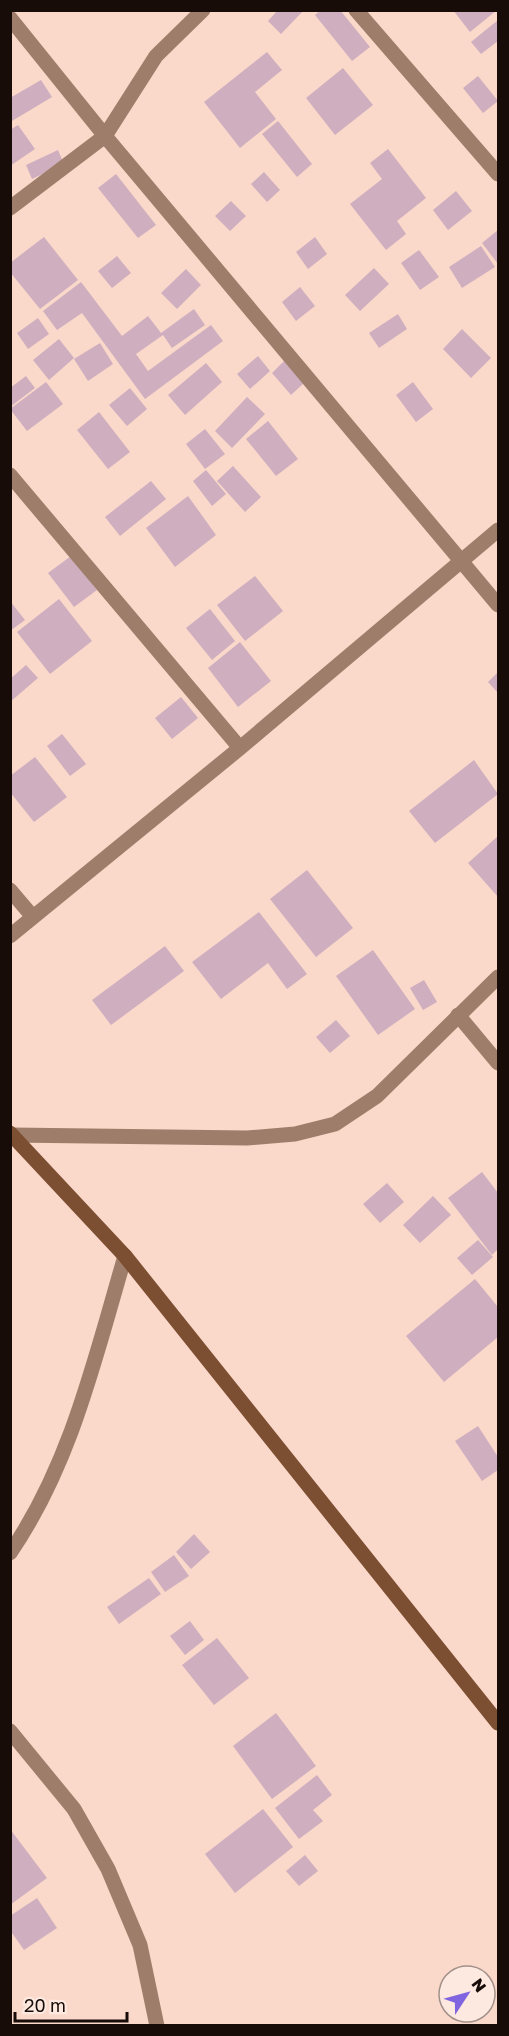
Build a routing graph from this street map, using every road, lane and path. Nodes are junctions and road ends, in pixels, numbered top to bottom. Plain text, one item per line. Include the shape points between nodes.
1 (203, 10) edge
2 (356, 10) edge
3 (10, 18) edge
4 (105, 136) junction
5 (498, 174) edge
6 (10, 208) edge
7 (10, 475) edge
8 (498, 530) edge
9 (461, 561) junction
10 (498, 605) edge
11 (240, 748) junction
12 (10, 890) edge
13 (33, 917) junction
14 (10, 936) edge
15 (498, 977) edge
16 (458, 1015) junction
17 (498, 1063) edge
18 (11, 1134) edge
19 (125, 1256) junction
20 (10, 1553) edge
21 (498, 1723) edge
22 (10, 1731) edge
23 (158, 2025) edge

1 - 4 street via 156,56
2 - 5 street
3 - 4 street
4 - 6 street
4 - 9 street
7 - 11 street
8 - 9 street
9 - 10 street
9 - 11 street
11 - 13 street
12 - 13 street
13 - 14 street
15 - 16 street
16 - 17 street
16 - 18 street via 376,1096 336,1124 295,1134 247,1138
18 - 19 street
19 - 20 street via 76,1424 54,1478
19 - 21 street
22 - 23 street via 74,1809 108,1869 140,1945

